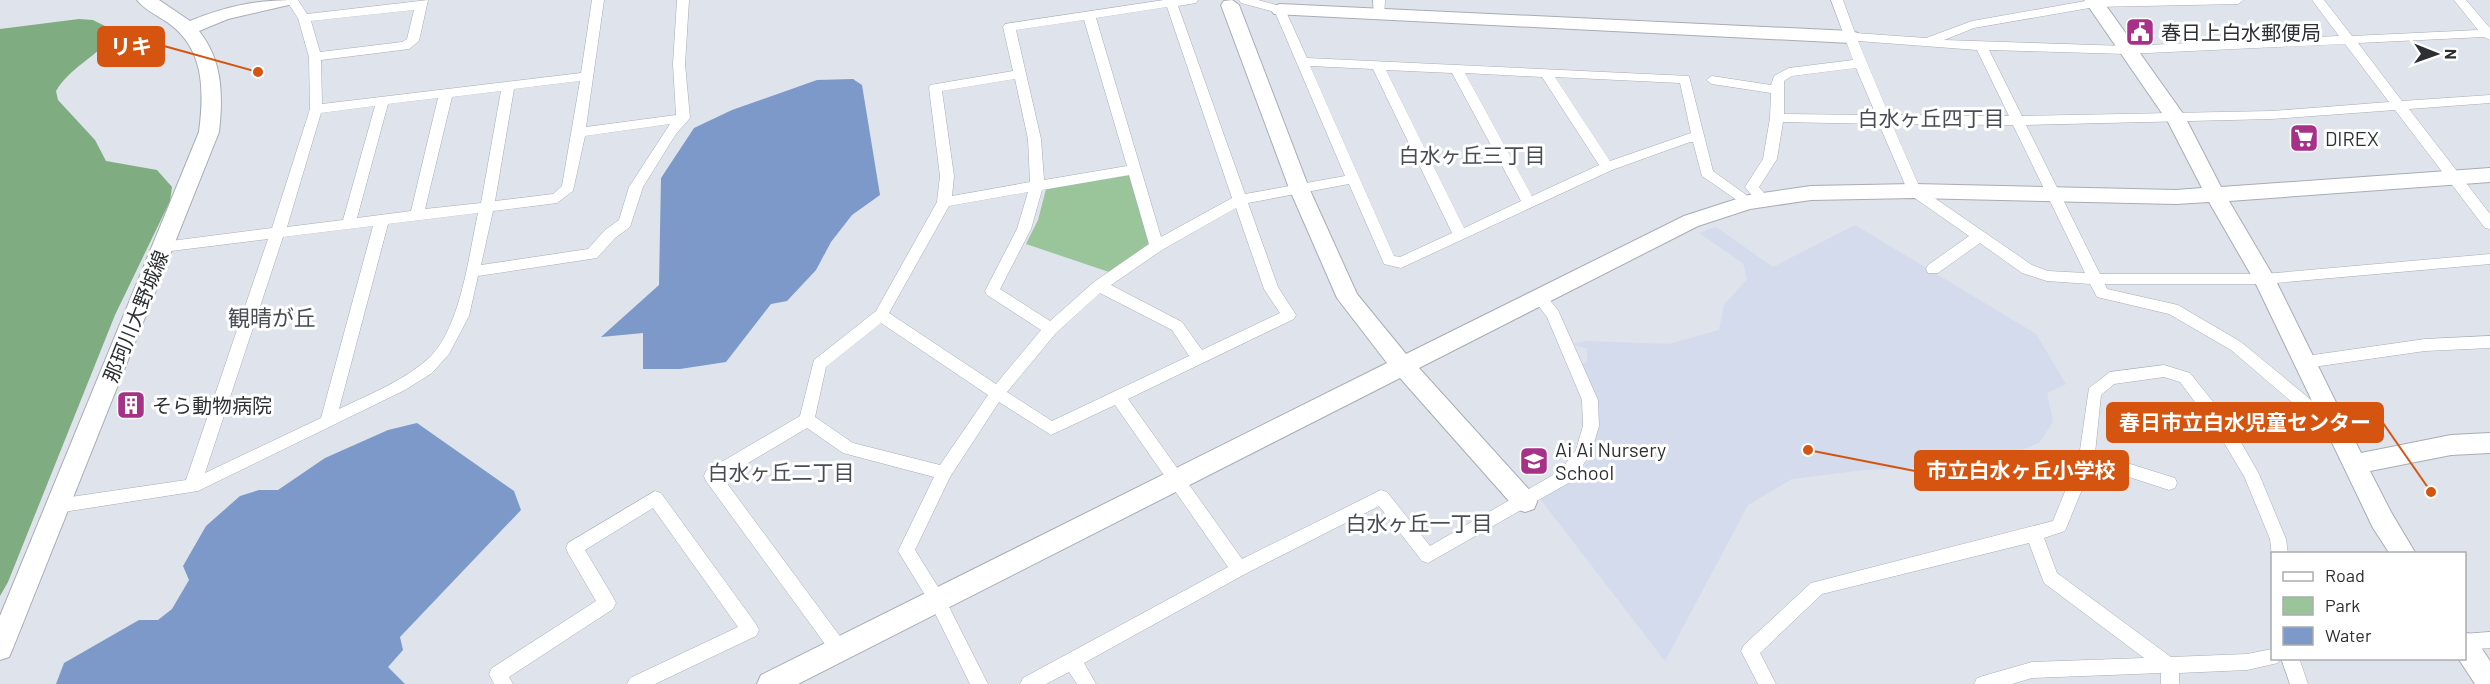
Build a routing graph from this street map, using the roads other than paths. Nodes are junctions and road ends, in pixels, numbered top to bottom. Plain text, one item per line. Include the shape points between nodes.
1 (146, 0) edge
2 (290, 0) edge
3 (598, 0) edge
4 (683, 0) edge
5 (1191, 0) edge
6 (1837, 0) edge
7 (2238, 0) edge
8 (2318, 0) edge
9 (2460, 0) edge
10 (2094, 1) edge
11 (421, 2) edge
12 (1170, 2) edge
13 (1238, 3) edge
14 (1379, 8) edge
15 (1280, 10) junction
16 (1089, 16) junction
17 (304, 18) junction
18 (188, 29) junction
19 (2489, 34) edge
20 (1851, 38) junction
21 (2348, 41) junction
22 (1923, 43) junction
23 (1982, 46) junction
24 (2126, 50) junction
25 (315, 57) junction
26 (1302, 63) junction
27 (1860, 63) junction
28 (1378, 66) junction
29 (1456, 69) junction
30 (1546, 73) junction
31 (1020, 74) junction
32 (587, 76) junction
33 (1712, 80) dead end
34 (508, 85) junction
35 (1777, 90) junction
36 (446, 93) junction
37 (2490, 99) edge
38 (383, 101) junction
39 (2398, 106) junction
40 (316, 109) junction
41 (683, 118) junction
42 (1777, 118) junction
43 (1884, 120) junction
44 (2177, 120) junction
45 (2018, 121) junction
46 (579, 132) junction
47 (1698, 140) junction
48 (1607, 167) junction
49 (1135, 169) junction
50 (2490, 175) edge
51 (2453, 178) junction
52 (1353, 179) junction
53 (1036, 187) junction
54 (1299, 188) junction
55 (1914, 191) junction
56 (2054, 193) junction
57 (2216, 196) junction
58 (1240, 200) junction
59 (1755, 200) junction
60 (944, 202) junction
61 (1529, 203) junction
62 (487, 205) junction
63 (417, 214) junction
64 (382, 219) junction
65 (349, 223) junction
66 (2490, 224) edge
67 (277, 233) junction
68 (1460, 235) junction
69 (1980, 236) junction
70 (1157, 246) junction
71 (163, 247) junction
72 (2490, 259) edge
73 (1933, 269) dead end
74 (472, 272) junction
75 (2095, 279) junction
76 (2264, 279) junction
77 (1099, 286) junction
78 (1538, 296) junction
79 (881, 315) junction
80 (1051, 329) junction
81 (2490, 342) edge
82 (1199, 358) junction
83 (2306, 362) junction
84 (1402, 365) junction
85 (998, 392) junction
86 (1118, 397) junction
87 (2330, 412) junction
88 (807, 420) junction
89 (328, 422) junction
90 (2490, 443) edge
91 (2087, 458) junction
92 (2355, 464) junction
93 (944, 473) junction
94 (1176, 480) junction
95 (2169, 483) dead end
96 (192, 486) junction
97 (1525, 502) junction
98 (57, 506) junction
99 (2034, 534) junction
100 (2280, 552) edge
101 (2403, 552) edge
102 (1239, 569) junction
103 (937, 600) junction
104 (2490, 640) edge
105 (2466, 643) edge
106 (2466, 646) edge
107 (0, 648) edge
108 (839, 649) junction
109 (2271, 657) edge
110 (2291, 660) edge
111 (1072, 662) junction
112 (2170, 675) edge
113 (504, 684) edge
114 (636, 684) edge
115 (771, 684) edge
116 (979, 684) edge
117 (1029, 684) edge
118 (1087, 684) edge
119 (1767, 684) edge
120 (1983, 684) edge
121 (2299, 684) edge
122 (2490, 684) edge

1 - 18 street, 那珂川大野城線
2 - 17 street
2 - 18 street via 223,14
3 - 32 street
4 - 41 street via 679,64
5 - 12 street
6 - 20 street
7 - 10 street
8 - 21 street
9 - 19 street
10 - 22 street via 1972,25
10 - 24 street
11 - 17 street
11 - 25 street via 413,41 405,46
12 - 16 street
12 - 58 street
13 - 15 street
13 - 54 street
14 - 15 street
14 - 20 street
15 - 26 street
16 - 31 street via 1009,27
16 - 49 street
17 - 25 street
18 - 71 street, 那珂川大野城線 via 211,74 212,107 203,146
19 - 21 street
20 - 22 street
20 - 27 street
21 - 24 street
21 - 39 street
22 - 23 street
23 - 24 street
23 - 45 street
24 - 44 street
25 - 40 street
26 - 28 street
26 - 52 street
27 - 35 street via 1789,72 1778,79
27 - 43 street
28 - 29 street
28 - 68 street
29 - 30 street
29 - 61 street
30 - 47 street via 1685,79
30 - 48 street
31 - 53 street via 1037,161
31 - 60 street via 935,88 946,176
32 - 34 street
32 - 46 street
33 - 35 street
34 - 36 street
34 - 62 street
35 - 42 street
36 - 38 street
36 - 63 street
37 - 39 street
38 - 40 street
38 - 65 street
39 - 44 street
39 - 51 street
40 - 67 street
41 - 46 street
41 - 74 street via 670,131 636,187 625,223 592,254
42 - 43 street
42 - 59 street via 1770,159 1752,188
43 - 45 street
43 - 55 street
44 - 45 street
44 - 57 street
45 - 56 street
46 - 62 street via 568,188 557,198
47 - 48 street via 1689,137
47 - 59 street via 1707,173
48 - 61 street
49 - 53 street
49 - 70 street
50 - 51 street
51 - 57 street
51 - 66 street
52 - 54 street
52 - 68 street via 1389,260 1401,262
53 - 60 street
53 - 80 street via 1019,240 992,291
54 - 58 street
54 - 84 street via 1348,298
55 - 56 street
55 - 59 street via 1833,192
55 - 69 street
56 - 57 street
56 - 75 street
57 - 76 street
58 - 70 street
58 - 82 street via 1271,289 1289,315
59 - 78 street via 1691,220
60 - 79 street
61 - 68 street
62 - 63 street
62 - 74 street
63 - 64 street
64 - 65 street
64 - 89 street
65 - 67 street
67 - 71 street
67 - 96 street
69 - 73 street
69 - 75 street via 2027,269 2047,276
70 - 77 street
71 - 98 street, 那珂川大野城線
72 - 76 street
74 - 89 street via 462,316 436,360 403,383
75 - 76 street
75 - 87 street via 2102,293 2174,309 2236,346 2312,410
76 - 83 street
77 - 80 street
77 - 82 street via 1177,326
78 - 84 street
78 - 97 street via 1553,314 1590,400 1591,426 1583,453 1566,476
79 - 85 street
79 - 88 street via 819,364
80 - 85 street
81 - 83 street via 2425,345
82 - 86 street
83 - 87 street
84 - 94 street
84 - 97 street
85 - 86 street via 1051,429
85 - 93 street
86 - 94 street
87 - 92 street
88 - 93 street via 849,448
88 - 108 street via 712,476
89 - 96 street
90 - 92 street via 2451,445
91 - 95 street
91 - 99 street via 2059,526
91 - 100 street via 2094,393 2110,378 2164,371 2185,377 2224,428 2251,474
92 - 101 street
93 - 103 street via 906,550
94 - 102 street
94 - 103 street
96 - 98 street
97 - 102 street via 1428,556 1381,497
98 - 107 street, 那珂川大野城線
99 - 112 street via 2050,578
99 - 119 street via 1817,588 1750,651
102 - 111 street
103 - 108 street
103 - 116 street
104 - 105 street
106 - 122 street
108 - 115 street
109 - 112 street
110 - 121 street
111 - 117 street
111 - 118 street
112 - 120 street via 2032,670
113 - 114 street via 498,674 607,603 574,548 655,498 750,630

